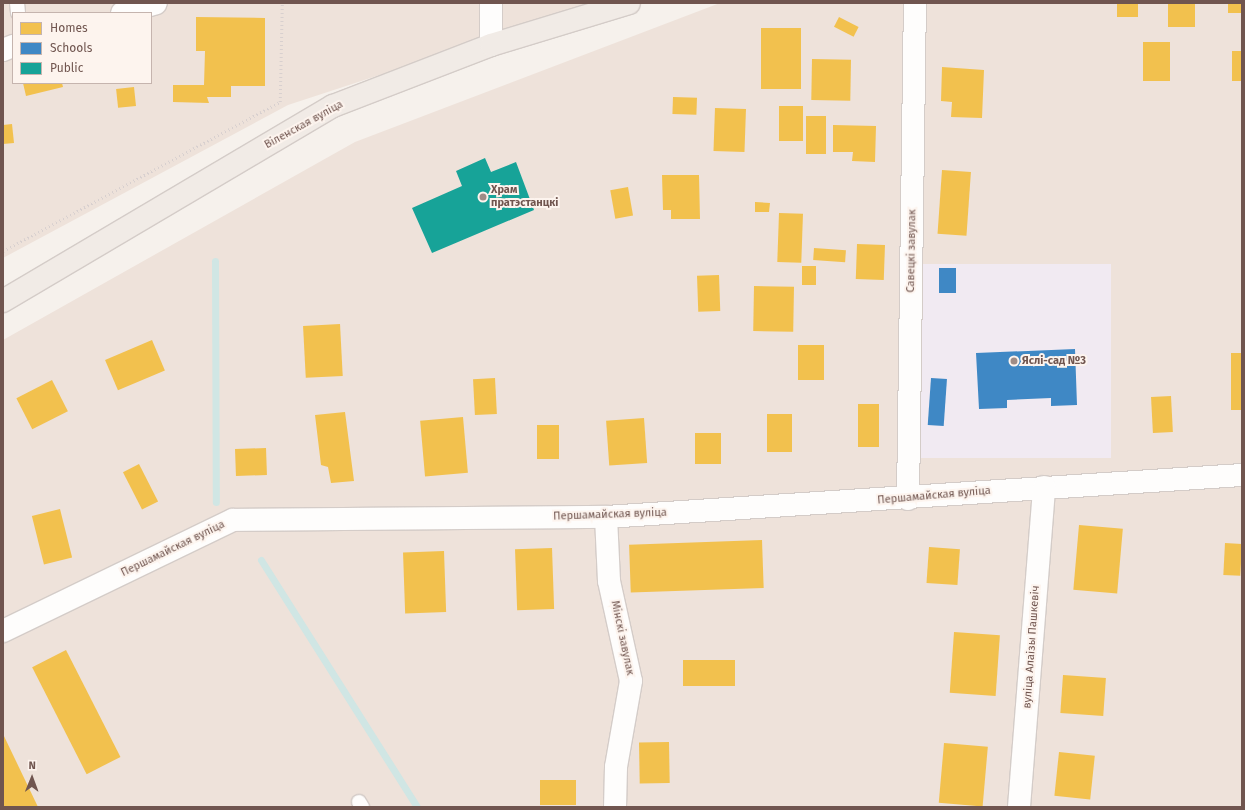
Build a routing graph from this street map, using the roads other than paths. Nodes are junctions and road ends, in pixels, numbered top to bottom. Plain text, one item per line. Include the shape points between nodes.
1 (156, 3) edge
2 (492, 3) edge
3 (630, 3) edge
4 (915, 3) edge
5 (125, 12) edge
6 (490, 45) junction
7 (3, 301) edge
8 (1242, 475) edge
9 (1044, 487) junction
10 (908, 499) junction
11 (606, 517) junction
12 (3, 631) edge
13 (615, 807) edge
14 (1019, 807) edge

1 - 5 street
2 - 6 street
3 - 6 main road, Віленская вуліца
4 - 10 street, Савецкі завулак
6 - 7 main road, Віленская вуліца via 332,106
8 - 9 street, Першамайская вуліца
9 - 10 street, Першамайская вуліца
9 - 14 street, вуліца Алаізы Пашкевіч
10 - 11 street, Першамайская вуліца
11 - 12 street, Першамайская вуліца via 233,520
11 - 13 street, Мінскі завулак via 609,581 631,681 616,767

